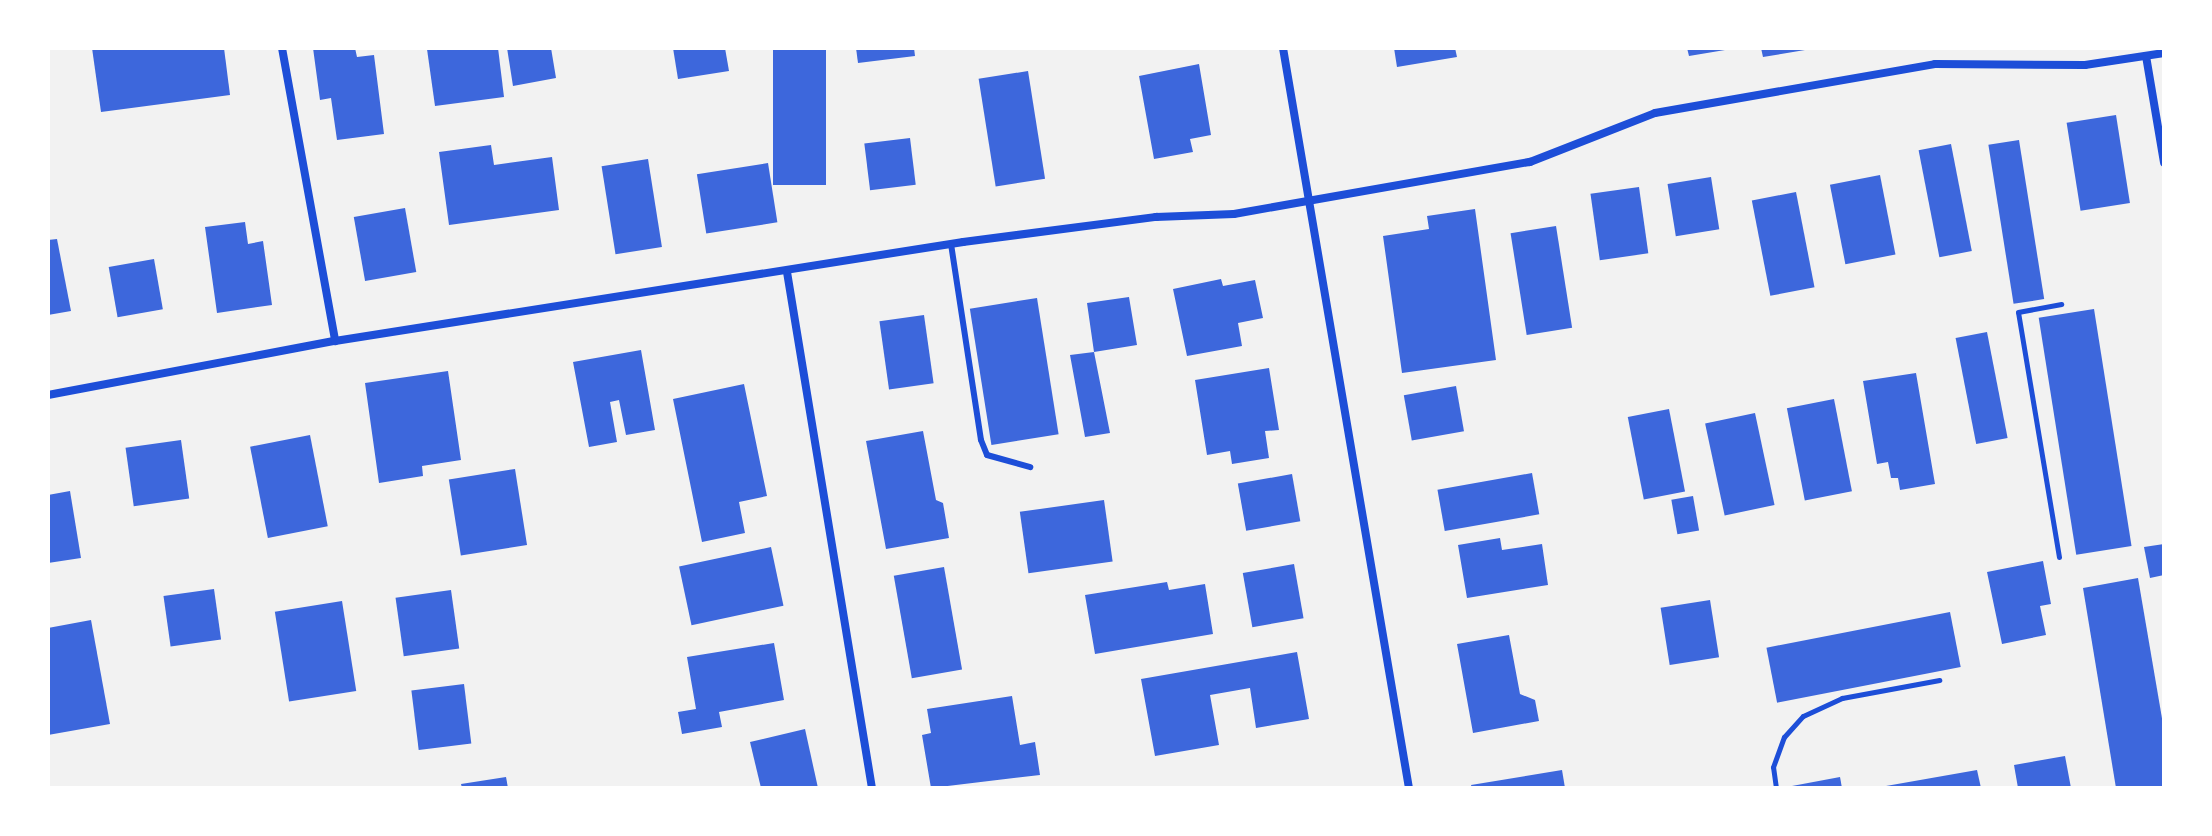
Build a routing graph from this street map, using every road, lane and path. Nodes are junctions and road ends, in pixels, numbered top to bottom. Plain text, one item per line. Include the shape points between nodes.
1 (282, 48) edge
2 (1283, 48) edge
3 (2164, 53) edge
4 (2146, 56) junction
5 (2164, 162) edge
6 (1309, 201) junction
7 (951, 244) junction
8 (787, 272) junction
9 (2061, 304) dead end
10 (335, 341) junction
11 (48, 395) edge
12 (1030, 467) dead end
13 (2059, 557) dead end
14 (1939, 680) dead end
15 (872, 788) edge
16 (1409, 788) edge
17 (1776, 788) edge

1 - 10 street
2 - 6 street
3 - 4 street
4 - 5 street
4 - 6 street via 2085,65 1935,64 1655,113 1530,162
6 - 7 street
6 - 16 street
7 - 8 street
7 - 12 lane via 981,440 987,455
8 - 10 street
8 - 15 street
9 - 13 path via 2018,312
10 - 11 street
14 - 17 path via 1842,698 1803,716 1784,737 1773,767

